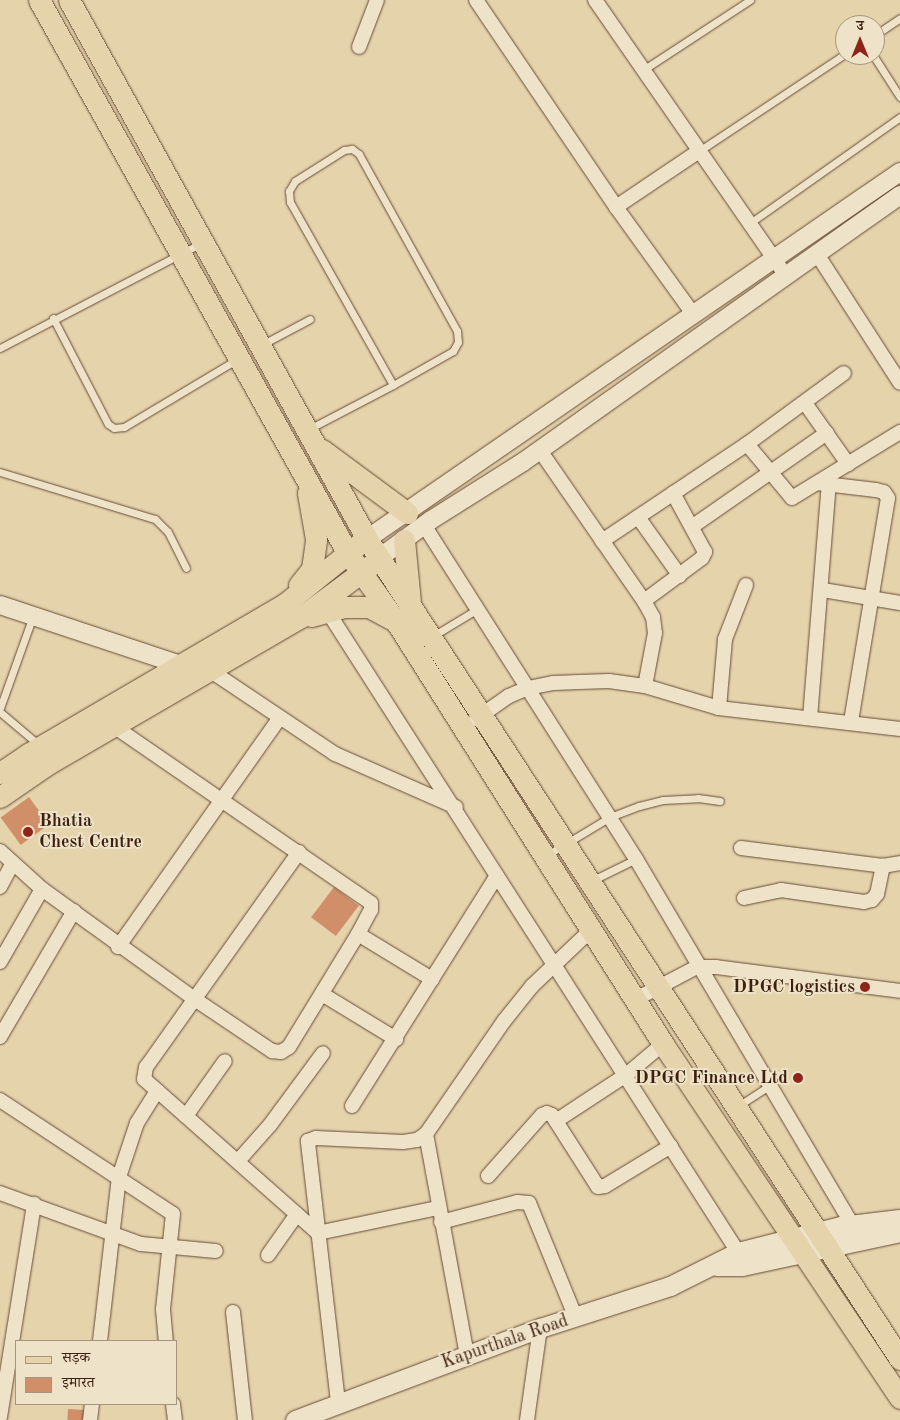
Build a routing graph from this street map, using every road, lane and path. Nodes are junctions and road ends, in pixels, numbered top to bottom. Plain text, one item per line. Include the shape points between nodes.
1 (39, 0) edge
2 (70, 0) edge
3 (377, 0) edge
4 (476, 0) edge
5 (595, 0) edge
6 (750, 0) edge
7 (900, 18) edge
8 (885, 28) edge
9 (359, 47) dead end
10 (835, 61) edge
11 (879, 65) edge
12 (643, 70) junction
13 (900, 97) edge
14 (900, 117) edge
15 (699, 151) junction
16 (900, 172) edge
17 (900, 195) edge
18 (616, 207) junction
19 (750, 223) junction
20 (203, 242) junction
21 (183, 254) junction
22 (817, 254) junction
23 (774, 260) junction
24 (786, 276) junction
25 (694, 315) junction
26 (53, 318) junction
27 (310, 319) dead end
28 (260, 346) junction
29 (0, 348) edge
30 (240, 358) junction
31 (844, 373) dead end
32 (900, 383) edge
33 (393, 385) junction
34 (805, 403) junction
35 (900, 432) edge
36 (827, 433) junction
37 (311, 438) junction
38 (747, 444) junction
39 (539, 449) junction
40 (848, 464) junction
41 (0, 472) edge
42 (771, 474) junction
43 (305, 479) junction
44 (823, 484) junction
45 (673, 493) junction
46 (406, 513) junction
47 (638, 517) junction
48 (424, 525) junction
49 (693, 526) junction
50 (367, 540) junction
51 (404, 540) junction
52 (602, 541) junction
53 (347, 552) junction
54 (379, 558) junction
55 (186, 568) dead end
56 (361, 573) junction
57 (680, 576) junction
58 (746, 585) dead end
59 (823, 590) junction
60 (872, 598) junction
61 (644, 602) junction
62 (900, 603) edge
63 (0, 605) edge
64 (410, 606) junction
65 (476, 610) junction
66 (290, 612) junction
67 (328, 612) junction
68 (33, 616) junction
69 (398, 623) junction
70 (430, 637) junction
71 (180, 665) junction
72 (211, 671) junction
73 (645, 686) junction
74 (528, 688) junction
75 (0, 708) edge
76 (720, 708) junction
77 (0, 712) edge
78 (481, 713) junction
79 (810, 718) junction
80 (279, 719) junction
81 (851, 721) junction
82 (115, 727) junction
83 (900, 729) edge
84 (464, 732) junction
85 (41, 746) junction
86 (0, 774) edge
87 (0, 798) edge
88 (224, 801) junction
89 (720, 801) dead end
90 (456, 807) junction
91 (610, 817) junction
92 (564, 845) junction
93 (741, 848) dead end
94 (0, 851) edge
95 (299, 852) junction
96 (544, 856) junction
97 (636, 859) junction
98 (13, 863) junction
99 (900, 863) edge
100 (883, 866) junction
101 (497, 876) junction
102 (2, 880) edge
103 (588, 883) junction
104 (42, 889) junction
105 (744, 898) dead end
106 (74, 911) junction
107 (591, 930) junction
108 (358, 934) junction
109 (118, 947) junction
110 (0, 962) edge
111 (554, 962) junction
112 (697, 967) junction
113 (432, 980) junction
114 (657, 988) junction
115 (900, 991) edge
116 (322, 994) junction
117 (636, 999) junction
118 (196, 1000) junction
119 (0, 1037) edge
120 (396, 1040) junction
121 (663, 1044) junction
122 (322, 1053) dead end
123 (225, 1061) dead end
124 (626, 1075) junction
125 (770, 1086) junction
126 (158, 1091) junction
127 (0, 1100) edge
128 (352, 1106) dead end
129 (735, 1108) junction
130 (186, 1116) junction
131 (556, 1122) junction
132 (426, 1134) junction
133 (671, 1146) junction
134 (238, 1161) junction
135 (488, 1176) dead end
136 (119, 1177) junction
137 (0, 1193) edge
138 (34, 1204) junction
139 (438, 1208) junction
140 (298, 1214) junction
141 (900, 1219) edge
142 (441, 1222) junction
143 (852, 1224) junction
144 (900, 1232) edge
145 (318, 1233) junction
146 (110, 1234) junction
147 (821, 1239) junction
148 (798, 1244) junction
149 (167, 1249) junction
150 (216, 1251) dead end
151 (738, 1252) junction
152 (268, 1255) dead end
153 (714, 1266) junction
154 (233, 1312) dead end
155 (576, 1318) junction
156 (540, 1328) junction
157 (100, 1340) edge
158 (166, 1340) edge
159 (898, 1352) edge
160 (467, 1355) junction
161 (900, 1398) edge
162 (338, 1402) junction
163 (92, 1405) edge
164 (173, 1405) edge
165 (0, 1417) edge
166 (90, 1420) edge
167 (175, 1420) edge
168 (245, 1420) edge
169 (295, 1420) edge
170 (527, 1420) edge

1 - 21 main road
2 - 20 main road
3 - 9 street
4 - 18 street
5 - 12 street
6 - 12 lane
7 - 8 lane
10 - 15 lane
11 - 13 lane
12 - 15 street
14 - 19 lane
15 - 18 street
15 - 19 street
16 - 23 street
17 - 22 street
18 - 25 street
19 - 23 street
20 - 21 lane
20 - 28 main road
21 - 26 lane
21 - 30 main road
22 - 24 street
22 - 32 street
23 - 24 street
23 - 25 street
24 - 39 street
25 - 46 street
26 - 29 lane
26 - 30 lane via 108,424 114,428 124,427
27 - 28 lane
28 - 37 main road
30 - 43 main road
31 - 34 street
33 - 33 lane via 453,351 458,342 457,331 359,154 352,149 344,150 295,181 289,191 290,202
33 - 37 lane
34 - 36 street
34 - 38 street
35 - 40 street
36 - 40 street
36 - 42 street
37 - 46 main road
37 - 50 main road
38 - 42 street
38 - 45 street
39 - 48 street
39 - 52 street
40 - 44 street
41 - 55 lane via 155,519 168,532
42 - 44 street via 792,498
42 - 49 street
43 - 53 main road
43 - 66 main road via 316,539 312,569
44 - 59 street
44 - 60 street via 876,490 884,492 888,498
45 - 47 street
45 - 49 street
46 - 50 street
47 - 52 street
47 - 57 street
48 - 51 street
48 - 65 street
49 - 57 street via 705,552
50 - 53 main road
50 - 54 main road
51 - 54 street
51 - 64 main road
52 - 61 street
53 - 56 main road
53 - 66 main road
54 - 56 main road
54 - 64 main road
56 - 66 main road
56 - 69 main road
57 - 61 street
58 - 76 street via 725,639
59 - 60 street
59 - 79 street
60 - 62 street
60 - 81 street
61 - 73 street via 653,618 655,633
63 - 68 street
64 - 70 main road
65 - 70 lane
65 - 74 street
66 - 67 main road
66 - 71 main road
66 - 72 main road
67 - 69 main road via 344,607 369,607
67 - 90 street
68 - 71 street
68 - 75 lane
69 - 84 main road
70 - 78 main road
71 - 85 main road
72 - 80 street
72 - 82 main road
73 - 74 street via 553,682
73 - 76 street
74 - 78 street
74 - 91 street
76 - 79 street
77 - 85 lane
78 - 84 street
78 - 92 main road
79 - 81 street
80 - 88 street
80 - 90 street via 335,754
81 - 83 street
82 - 87 main road via 48,764
82 - 88 street
84 - 96 main road
85 - 86 main road
88 - 95 street
88 - 109 street
89 - 91 lane via 698,798 663,800
90 - 101 street
91 - 92 lane
91 - 97 street
92 - 96 lane
92 - 103 main road
93 - 100 street
94 - 98 street
95 - 108 street via 367,898 371,910
95 - 118 street
96 - 107 main road
97 - 103 lane
97 - 112 street
98 - 102 street
98 - 104 street
99 - 100 street
100 - 105 street via 877,894 864,902 781,890
101 - 111 street
101 - 113 street
103 - 114 main road
104 - 106 street
104 - 110 street
106 - 109 street
106 - 119 street
107 - 111 street
107 - 117 main road
108 - 113 street
108 - 116 street
109 - 118 street
111 - 124 street
111 - 132 street via 504,1021
112 - 114 street
112 - 115 street
112 - 125 street
113 - 120 street
114 - 117 street
114 - 129 main road
116 - 118 street via 289,1047 281,1052 272,1051
116 - 120 street
117 - 121 main road
118 - 126 street via 146,1067 146,1083
120 - 128 street
121 - 124 street
121 - 148 main road
122 - 134 street via 276,1118
123 - 130 street
124 - 131 street
124 - 133 street
125 - 129 lane
125 - 143 street
126 - 130 street
126 - 136 street via 137,1123
127 - 136 street
129 - 147 main road
130 - 134 street
131 - 133 street via 595,1184 601,1188
131 - 135 street via 552,1115 542,1115
132 - 139 street
132 - 145 street via 417,1140 404,1142 316,1138 308,1141
133 - 151 street
134 - 140 street
136 - 146 street
136 - 149 street via 173,1214
137 - 138 street
138 - 146 street
138 - 165 street
139 - 142 street
139 - 145 street
140 - 145 street
140 - 152 street
141 - 143 main road
142 - 155 street via 517,1202 529,1203
142 - 160 street
143 - 147 main road
144 - 147 main road
145 - 162 street
146 - 149 street
146 - 157 street
147 - 148 main road
147 - 159 main road
148 - 151 main road, Kapurthala Road
148 - 153 main road via 742,1266
148 - 161 main road
149 - 150 street
149 - 158 street via 163,1309
151 - 153 main road, Kapurthala Road
153 - 155 main road, Kapurthala Road via 670,1286
154 - 168 street
155 - 156 main road, Kapurthala Road
156 - 160 main road, Kapurthala Road
156 - 170 street
160 - 162 main road, Kapurthala Road
162 - 169 main road, Kapurthala Road
163 - 166 street
164 - 167 street

